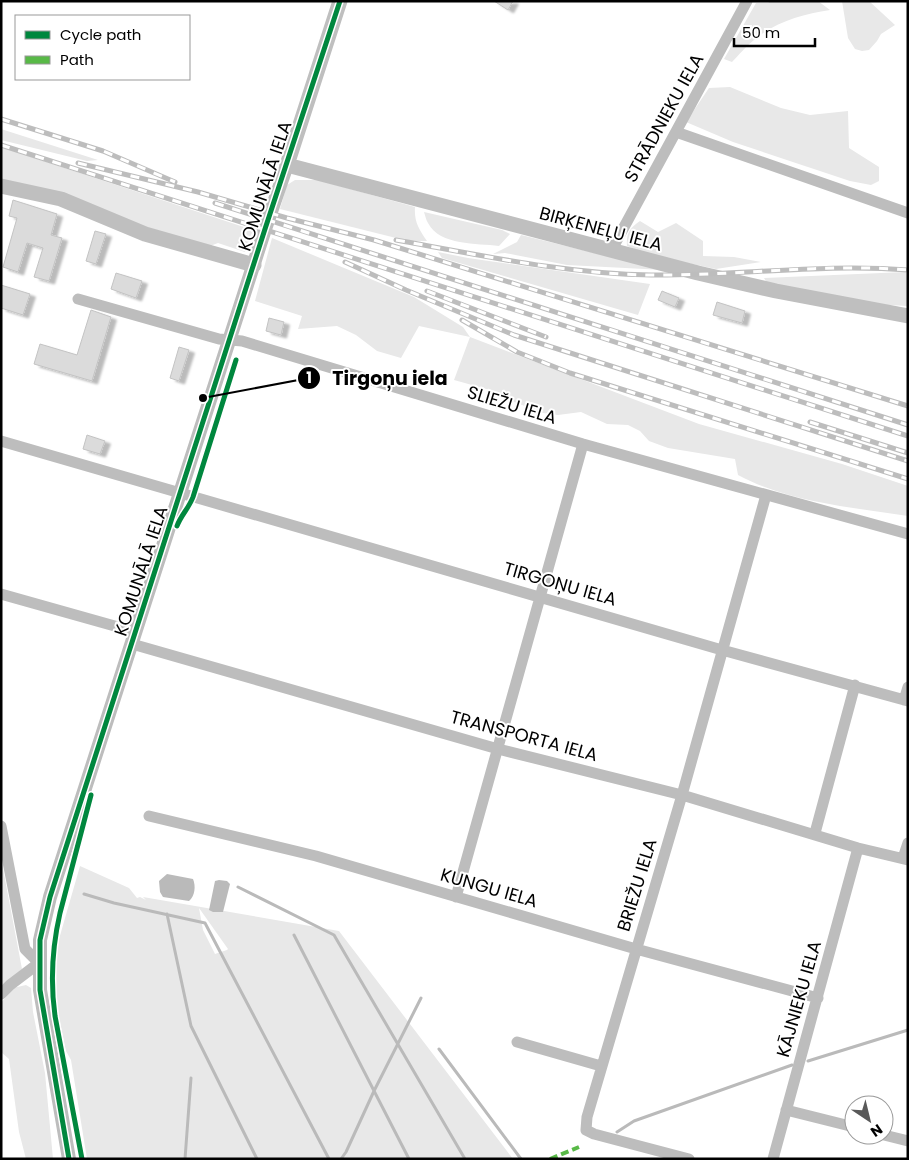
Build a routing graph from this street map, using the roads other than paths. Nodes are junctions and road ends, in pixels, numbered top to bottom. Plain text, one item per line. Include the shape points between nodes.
1 (340, 1) edge
2 (747, 1) edge
3 (676, 132) junction
4 (287, 165) junction
5 (1, 186) edge
6 (908, 213) edge
7 (611, 251) junction
8 (254, 265) junction
9 (78, 299) dead end
10 (908, 316) edge
11 (229, 340) junction
12 (1, 441) edge
13 (583, 444) junction
14 (180, 494) junction
15 (766, 495) junction
16 (908, 534) edge
17 (1, 594) edge
18 (541, 597) junction
19 (134, 638) junction
20 (722, 650) junction
21 (855, 685) junction
22 (908, 687) edge
23 (906, 700) edge
24 (498, 749) junction
25 (682, 795) junction
26 (149, 816) dead end
27 (1, 826) edge
28 (815, 833) junction
29 (908, 843) edge
30 (858, 848) junction
31 (905, 859) edge
32 (456, 897) junction
33 (636, 949) junction
34 (39, 963) junction
35 (1, 994) edge
36 (818, 998) junction
37 (517, 1042) dead end
38 (601, 1066) junction
39 (786, 1110) junction
40 (844, 1124) edge
41 (894, 1138) edge
42 (908, 1141) edge
43 (69, 1159) edge
44 (689, 1159) edge
45 (773, 1159) edge

1 - 4 main road, KOMUNĀLĀ IELA
2 - 3 street, STRĀDNIEKU IELA
3 - 6 street
3 - 7 street, STRĀDNIEKU IELA
4 - 7 main road, BIRĶENEĻU IELA
4 - 8 street, KOMUNĀLĀ IELA
5 - 8 main road via 60,199 145,234
7 - 10 main road, BIRĶENEĻU IELA via 776,291
8 - 11 street, KOMUNĀLĀ IELA
9 - 11 street, SLIEŽU IELA
11 - 13 street, SLIEŽU IELA via 242,341
11 - 14 street, KOMUNĀLĀ IELA
12 - 14 street, TIRGOŅU IELA
13 - 15 street, SLIEŽU IELA
13 - 18 street
14 - 18 street, TIRGOŅU IELA
14 - 19 street, KOMUNĀLĀ IELA
15 - 16 street, SLIEŽU IELA
15 - 20 street, BRIEŽU IELA
17 - 19 street, TRANSPORTA IELA
18 - 20 street, TIRGOŅU IELA
18 - 24 street
19 - 24 street, TRANSPORTA IELA
19 - 34 street, KOMUNĀLĀ IELA via 50,897 40,940
20 - 21 street, TIRGOŅU IELA
20 - 25 street, BRIEŽU IELA
21 - 23 street, TIRGOŅU IELA
21 - 28 street
22 - 23 street
24 - 25 street, TRANSPORTA IELA
24 - 32 street
25 - 28 street, TRANSPORTA IELA
25 - 33 street, BRIEŽU IELA
26 - 32 street, KUNGU IELA via 316,856
27 - 34 street via 25,949
28 - 30 street, TRANSPORTA IELA
29 - 31 street
30 - 31 street, TRANSPORTA IELA
30 - 36 street, KĀJNIEKU IELA
32 - 33 street, KUNGU IELA
33 - 36 street, KUNGU IELA
33 - 38 street, BRIEŽU IELA
34 - 35 street
34 - 43 street, KOMUNĀLĀ IELA via 47,1040
36 - 39 street, KĀJNIEKU IELA
37 - 38 street
38 - 44 street, BRIEŽU IELA via 586,1130
39 - 40 street
39 - 45 street, KĀJNIEKU IELA
41 - 42 street

